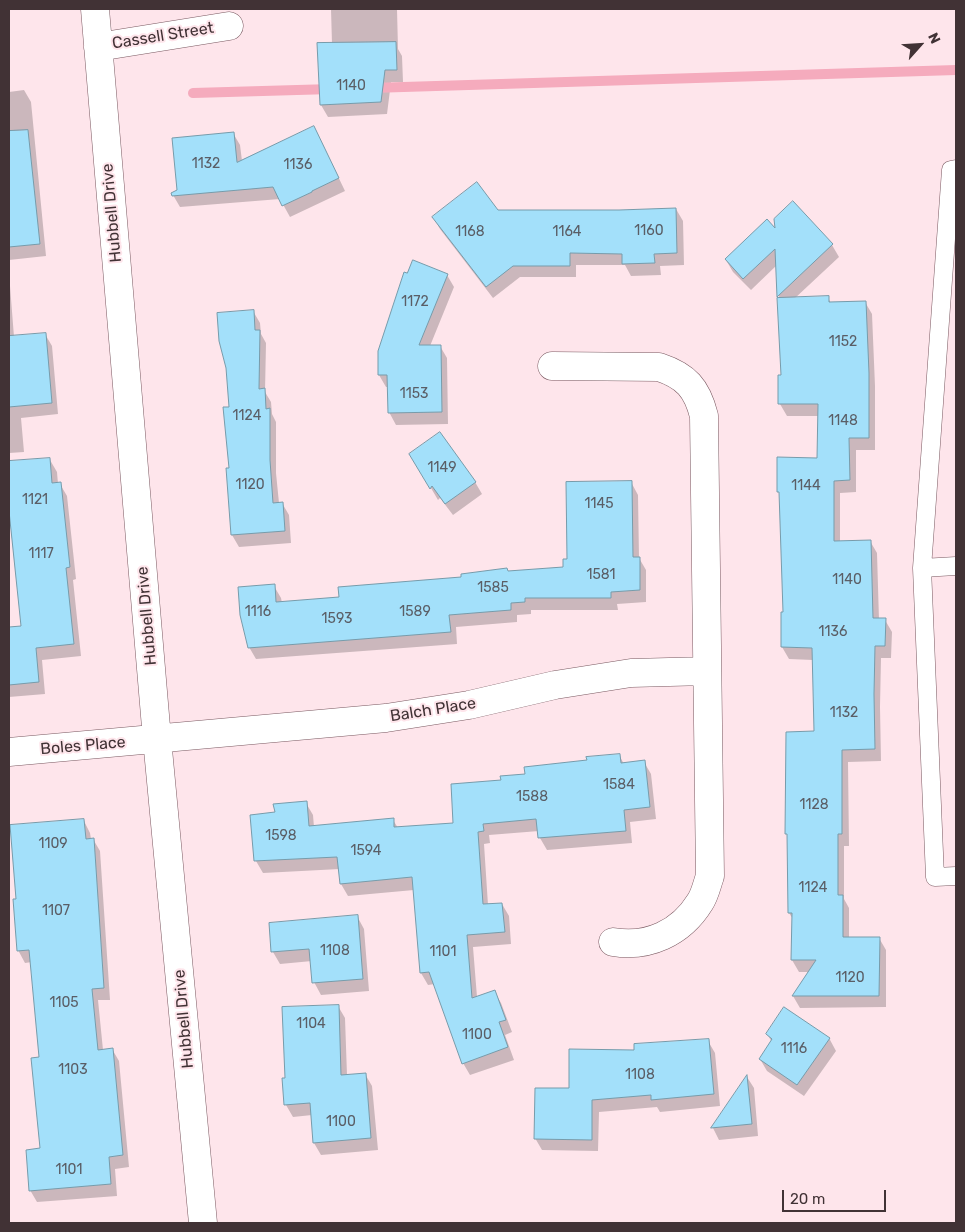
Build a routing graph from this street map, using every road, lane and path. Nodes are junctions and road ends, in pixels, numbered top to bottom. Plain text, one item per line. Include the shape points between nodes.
1 (94, 9) edge
2 (229, 26) dead end
3 (98, 46) junction
4 (956, 169) edge
5 (552, 366) dead end
6 (956, 566) edge
7 (922, 568) junction
8 (707, 671) junction
9 (157, 739) junction
10 (9, 752) edge
11 (956, 876) edge
12 (613, 942) dead end
13 (203, 1223) edge

1 - 3 street, Hubbell Drive
2 - 3 street, Cassell Street
3 - 9 street, Hubbell Drive
4 - 7 lane via 951,170
5 - 8 street via 659,367 675,372 688,382 701,404 704,416
6 - 7 lane
7 - 11 lane via 935,877
8 - 9 street, Balch Place via 631,673 386,718
8 - 12 street via 710,876 701,901 685,922 664,936 644,943
9 - 10 street, Boles Place
9 - 13 street, Hubbell Drive

